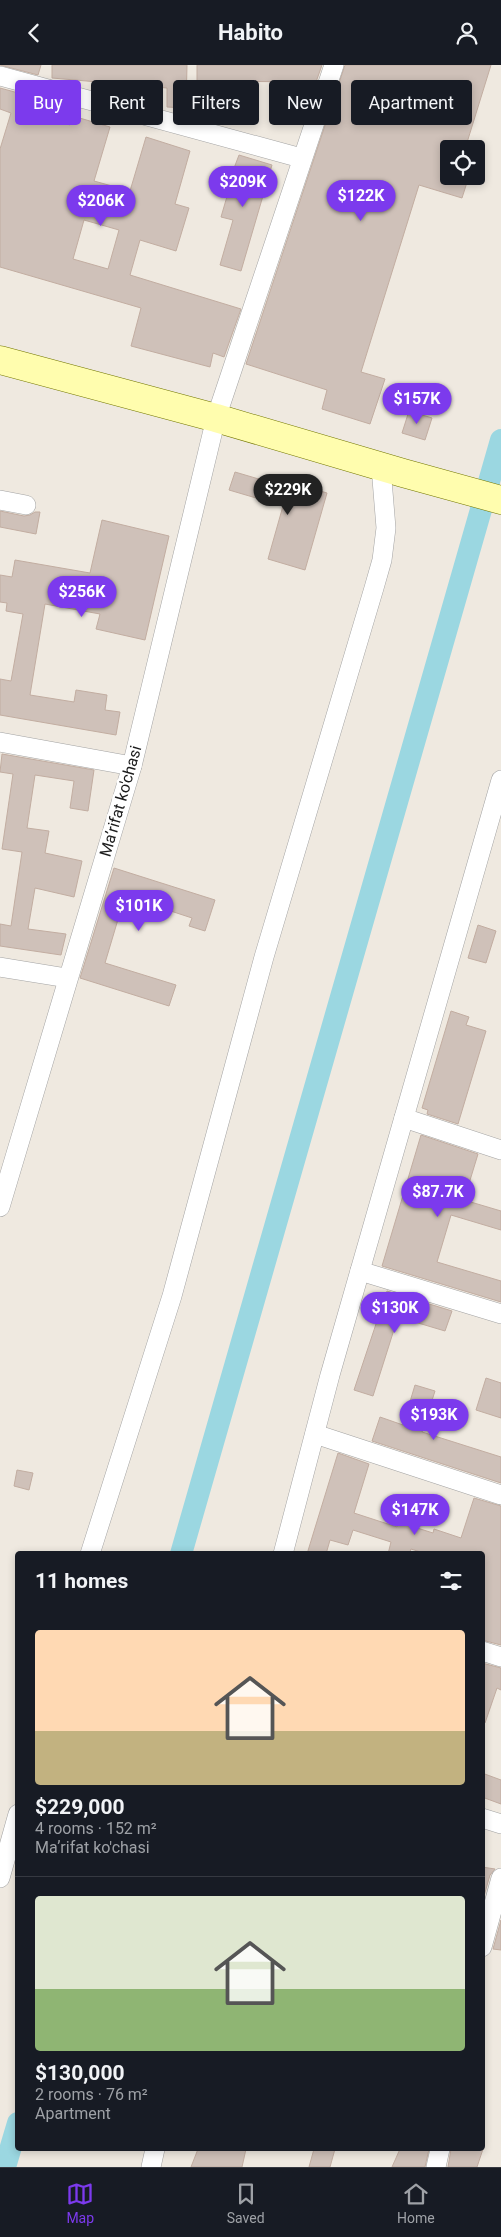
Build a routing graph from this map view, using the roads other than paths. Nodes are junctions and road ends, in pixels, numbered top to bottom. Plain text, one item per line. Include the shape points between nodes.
1 (334, 65) edge
2 (0, 76) edge
3 (301, 158) junction
4 (0, 360) edge
5 (216, 418) junction
6 (392, 470) junction
7 (0, 500) edge
8 (501, 500) edge
9 (26, 505) dead end
10 (0, 742) edge
11 (132, 766) junction
12 (501, 780) edge
13 (0, 967) edge
14 (67, 978) junction
15 (404, 1118) junction
16 (501, 1150) edge
17 (0, 1207) edge
18 (360, 1271) junction
19 (501, 1314) edge
20 (315, 1433) junction
21 (501, 1495) edge
22 (91, 1551) edge
23 (284, 1551) edge
24 (485, 1652) edge
25 (501, 1657) edge
26 (485, 1819) edge
27 (501, 1824) edge
28 (15, 1825) edge
29 (0, 1878) edge
30 (501, 1878) edge
31 (485, 1936) edge
32 (155, 2151) edge
33 (440, 2151) edge
34 (152, 2167) edge
35 (436, 2167) edge

1 - 3 street, Maʼrifat ko'chasi
2 - 3 street
3 - 5 street, Maʼrifat ko'chasi
4 - 5 main road
5 - 6 main road
5 - 11 street, Maʼrifat ko'chasi
6 - 8 main road
6 - 22 street via 382,560 264,957 172,1296
7 - 9 street
10 - 11 street
11 - 14 street, Maʼrifat ko'chasi
12 - 15 street
13 - 14 street
14 - 17 street, Maʼrifat ko'chasi
15 - 16 street
15 - 18 street
18 - 19 street
18 - 20 street
20 - 21 street
20 - 23 street
24 - 25 street
26 - 27 street
28 - 29 street
30 - 31 street
32 - 34 street
33 - 35 street

